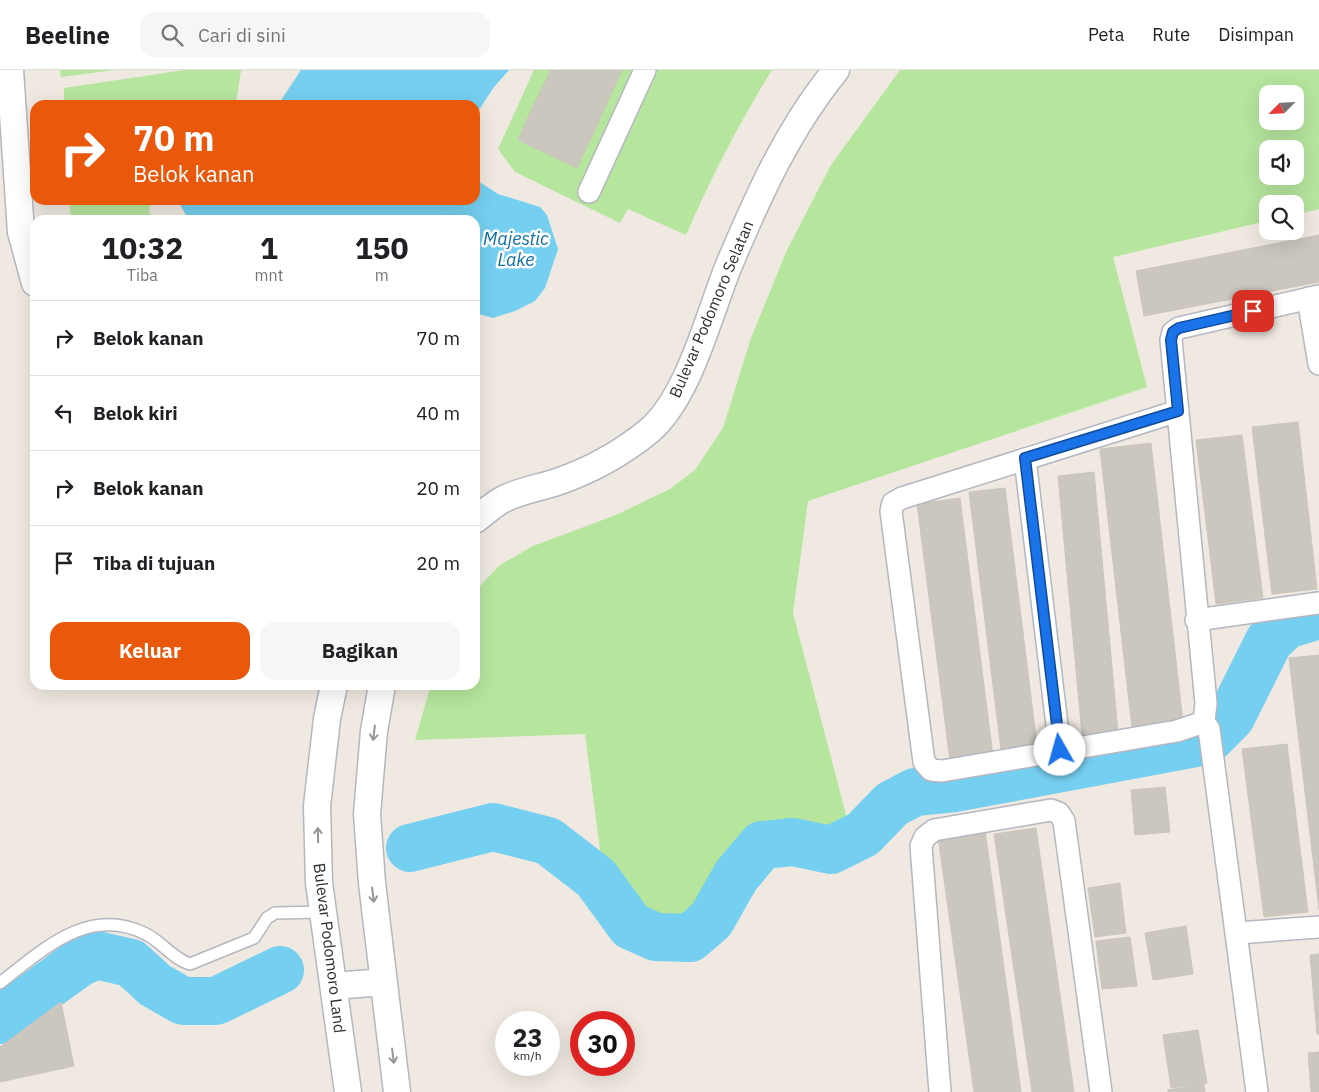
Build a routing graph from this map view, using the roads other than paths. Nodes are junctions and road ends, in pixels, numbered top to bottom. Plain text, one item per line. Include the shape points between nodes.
1 (10, 70) edge
2 (645, 70) edge
3 (836, 70) edge
4 (8, 150) edge
5 (589, 192) dead end
6 (30, 265) edge
7 (1314, 297) edge
8 (1319, 364) edge
9 (1178, 411) junction
10 (1025, 458) junction
11 (480, 497) edge
12 (503, 499) junction
13 (480, 516) edge
14 (1319, 603) edge
15 (1196, 620) junction
16 (333, 690) edge
17 (381, 690) edge
18 (1206, 726) junction
19 (1060, 750) junction
20 (323, 912) junction
21 (1319, 927) edge
22 (1237, 933) junction
23 (384, 982) junction
24 (0, 983) edge
25 (334, 986) junction
26 (348, 1092) edge
27 (398, 1092) edge
28 (940, 1092) edge
29 (1101, 1092) edge
30 (1258, 1092) edge

1 - 4 street
2 - 5 street
3 - 12 street, Bulevar Podomoro Selatan via 798,121 767,178 695,356 672,404 650,430 586,471
4 - 6 street via 21,232
7 - 8 street
7 - 9 street via 1173,332 1171,340
9 - 10 street
9 - 15 street
10 - 19 street
10 - 19 street via 902,498 893,503 891,511 924,762 931,770 942,771
11 - 12 street, Bulevar Podomoro Selatan
12 - 13 street, Bulevar Podomoro Selatan
14 - 15 street
15 - 18 street
20 -> 16 street, Bulevar Podomoro Land via 317,806
17 -> 23 street via 367,814
18 - 19 street
18 - 22 street
20 - 24 lane via 275,913 254,938 190,964 157,940 132,928 92,926 61,937
20 - 25 street, Bulevar Podomoro Land
21 - 22 street
22 - 30 street
23 - 25 street
23 -> 27 street
25 - 26 street, Bulevar Podomoro Land
28 - 29 street via 921,846 925,837 934,830 1051,810 1059,813 1064,821

